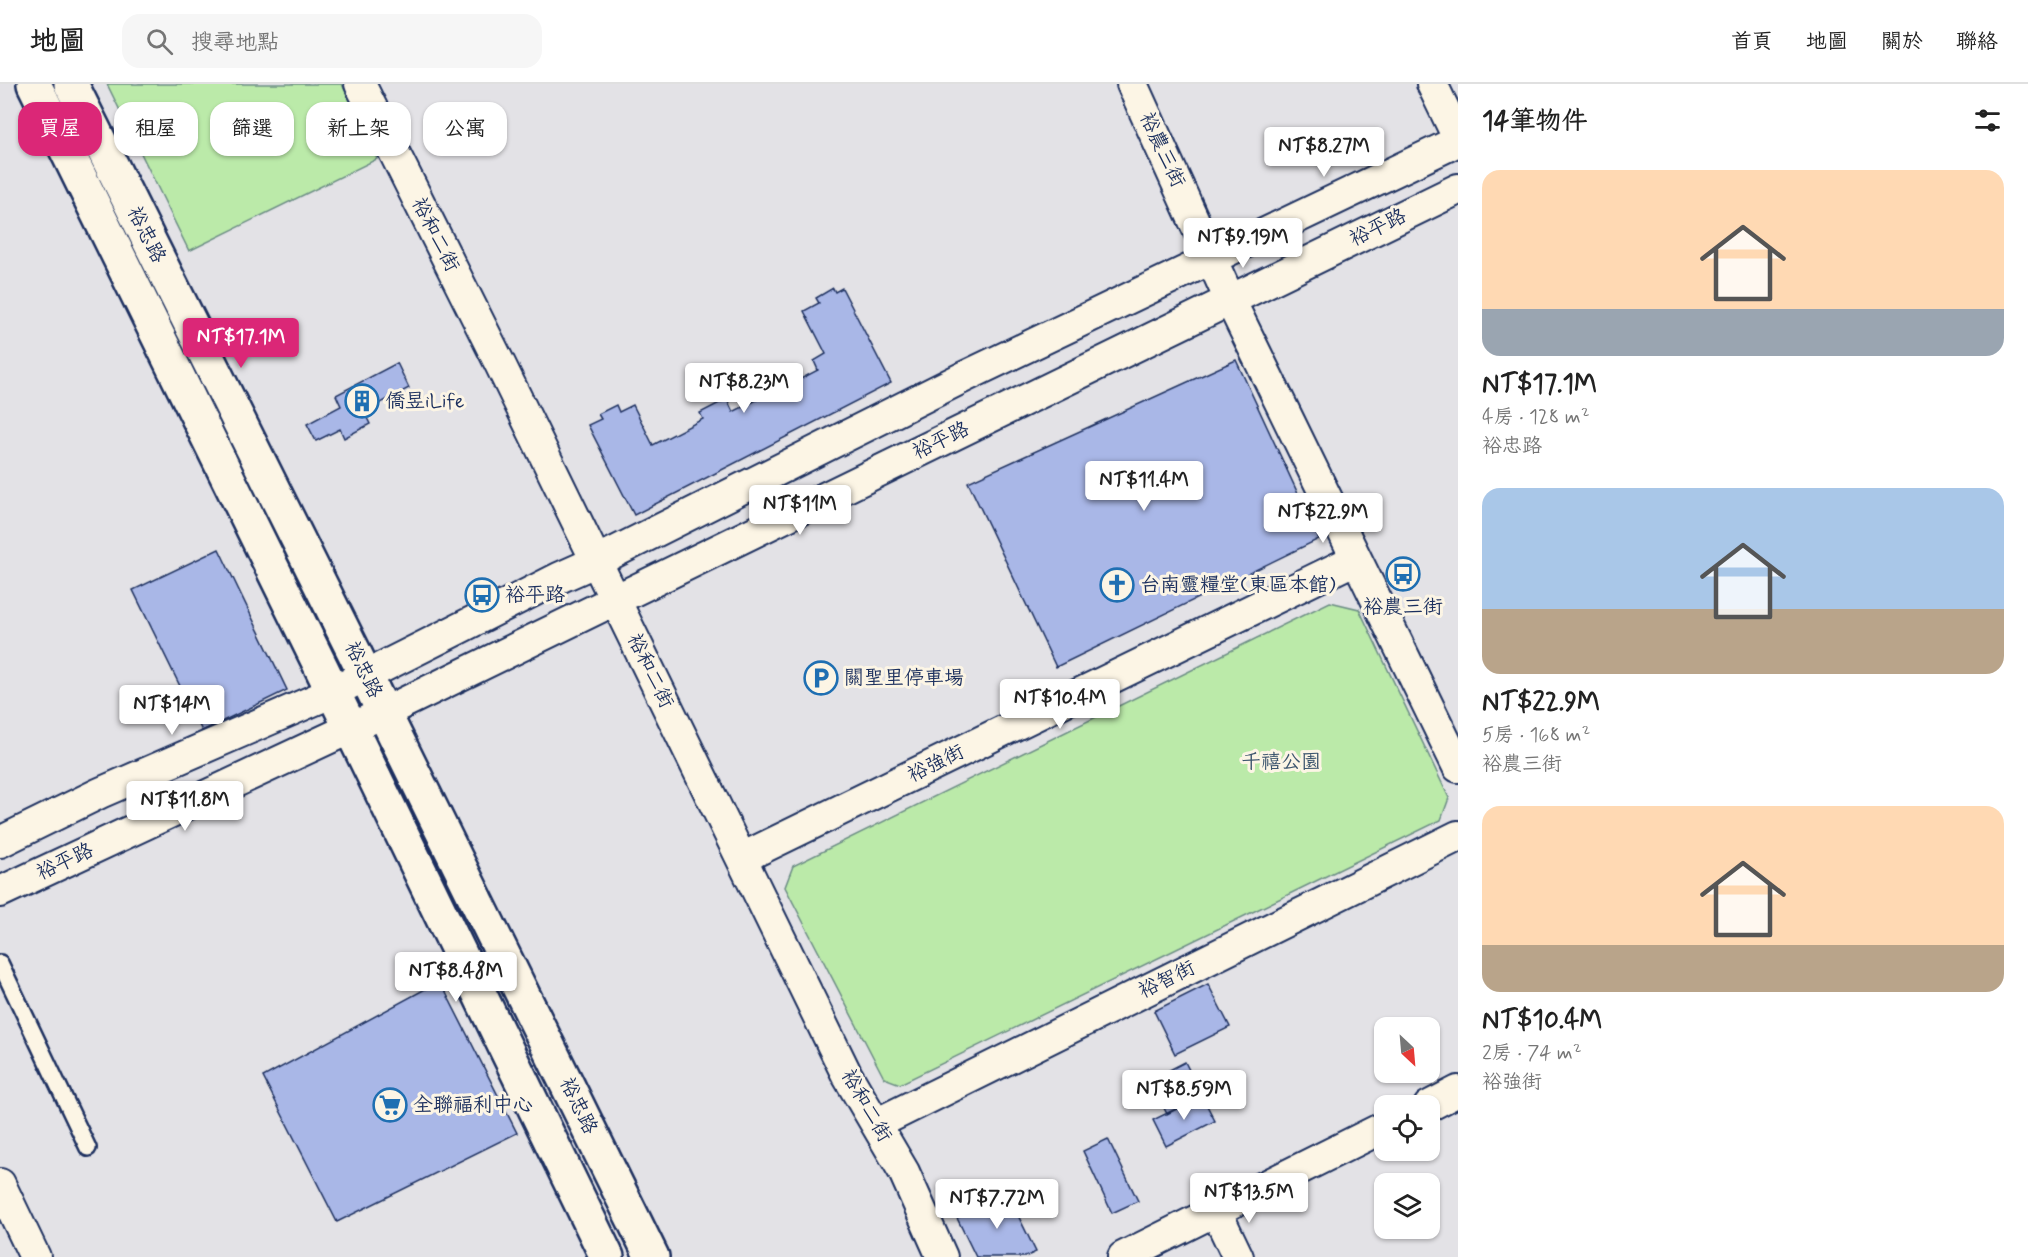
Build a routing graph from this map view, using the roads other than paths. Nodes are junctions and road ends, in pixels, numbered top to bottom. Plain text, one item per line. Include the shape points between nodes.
1 (34, 84) edge
2 (71, 84) edge
3 (360, 84) edge
4 (1132, 84) edge
5 (1432, 84) edge
6 (1458, 139) edge
7 (1458, 189) edge
8 (1212, 259) junction
9 (1230, 300) junction
10 (1356, 559) junction
11 (597, 561) junction
12 (615, 599) junction
13 (366, 676) junction
14 (333, 692) junction
15 (383, 713) junction
16 (350, 728) junction
17 (1458, 767) edge
18 (1458, 836) edge
19 (0, 842) edge
20 (742, 858) junction
21 (0, 892) edge
22 (0, 963) edge
23 (1458, 1091) edge
24 (1440, 1100) edge
25 (876, 1124) junction
26 (1374, 1132) edge
27 (88, 1148) dead end
28 (0, 1184) edge
29 (1216, 1211) junction
30 (35, 1257) edge
31 (607, 1257) edge
32 (652, 1257) edge
33 (942, 1257) edge
34 (1123, 1257) edge
35 (1238, 1257) edge

1 - 14 street, 裕忠路
2 - 13 street, 裕忠路
3 - 11 street, 裕和二街
4 - 8 street, 裕農三街
5 - 6 street
6 - 8 street
7 - 9 street, 裕平路
8 - 9 street, 裕農三街
8 - 11 street via 964,376
9 - 10 street, 裕農三街
9 - 12 street, 裕平路
10 - 17 street, 裕農三街
10 - 20 street, 裕強街
11 - 12 street, 裕和二街
11 - 13 street
12 - 15 street, 裕平路
12 - 20 street, 裕和二街
13 - 14 street
13 - 15 street, 裕忠路
14 - 16 street, 裕忠路
14 - 19 street via 100,793
15 - 16 street, 裕平路
15 - 32 street, 裕忠路
16 - 21 street, 裕平路
16 - 31 street, 裕忠路
18 - 25 street, 裕智街
20 - 25 street, 裕和二街 via 846,1075
22 - 27 lane
23 - 24 street
25 - 33 street, 裕和二街 via 904,1172
26 - 29 street
28 - 30 street
29 - 34 street
29 - 35 street

